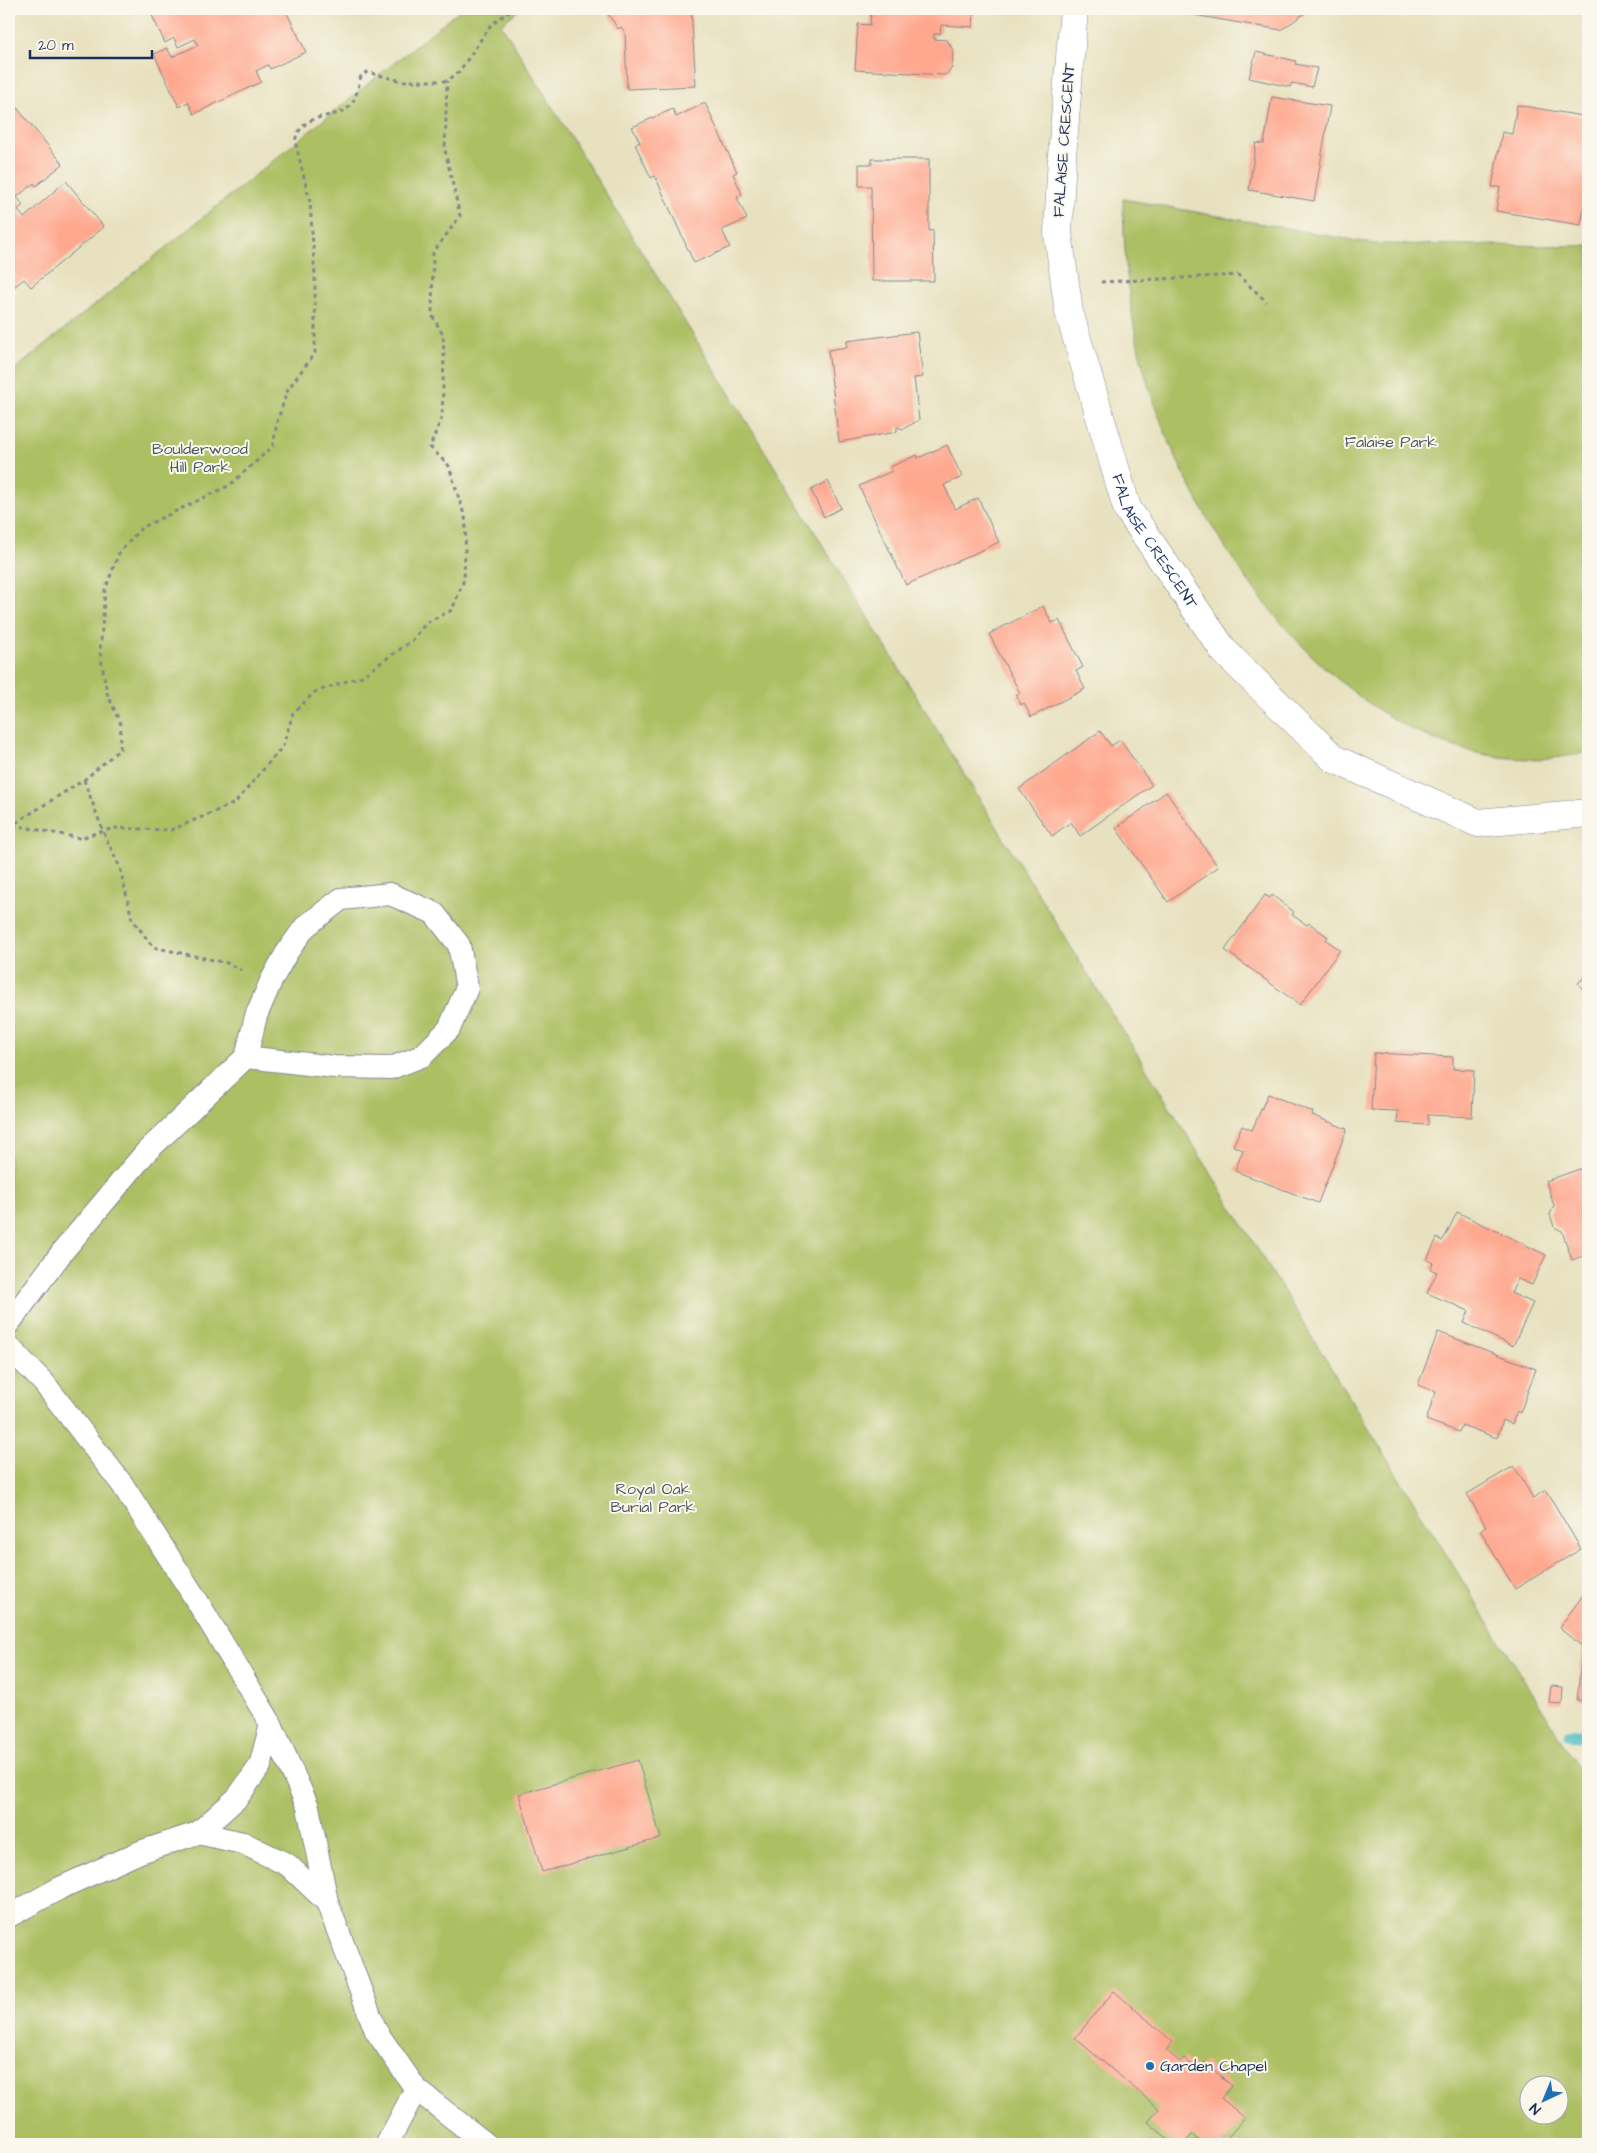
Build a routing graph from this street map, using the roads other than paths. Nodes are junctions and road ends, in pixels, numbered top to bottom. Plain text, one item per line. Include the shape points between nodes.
1 (1074, 9) edge
2 (1588, 813) edge
3 (246, 1057) junction
4 (9, 1322) edge
5 (9, 1347) edge
6 (271, 1724) junction
7 (198, 1833) junction
8 (327, 1902) junction
9 (9, 1916) edge
10 (416, 2089) junction
11 (387, 2144) edge
12 (486, 2144) edge

1 - 2 street, FALAISE CRESCENT via 1058,233 1069,312 1127,508 1224,650 1334,759 1478,823
3 - 3 lane via 334,1067 391,1068 422,1056 449,1029 467,988 459,945 434,913 390,894 341,899 305,927 287,952 256,1016
3 - 4 lane via 146,1152 63,1251
5 - 6 lane via 44,1382 122,1484
6 - 7 lane via 260,1766 237,1798
6 - 8 lane via 308,1807
7 - 8 lane via 243,1843 288,1865
7 - 9 lane via 140,1852 60,1888
8 - 10 lane via 376,2031
10 - 11 lane
10 - 12 lane

